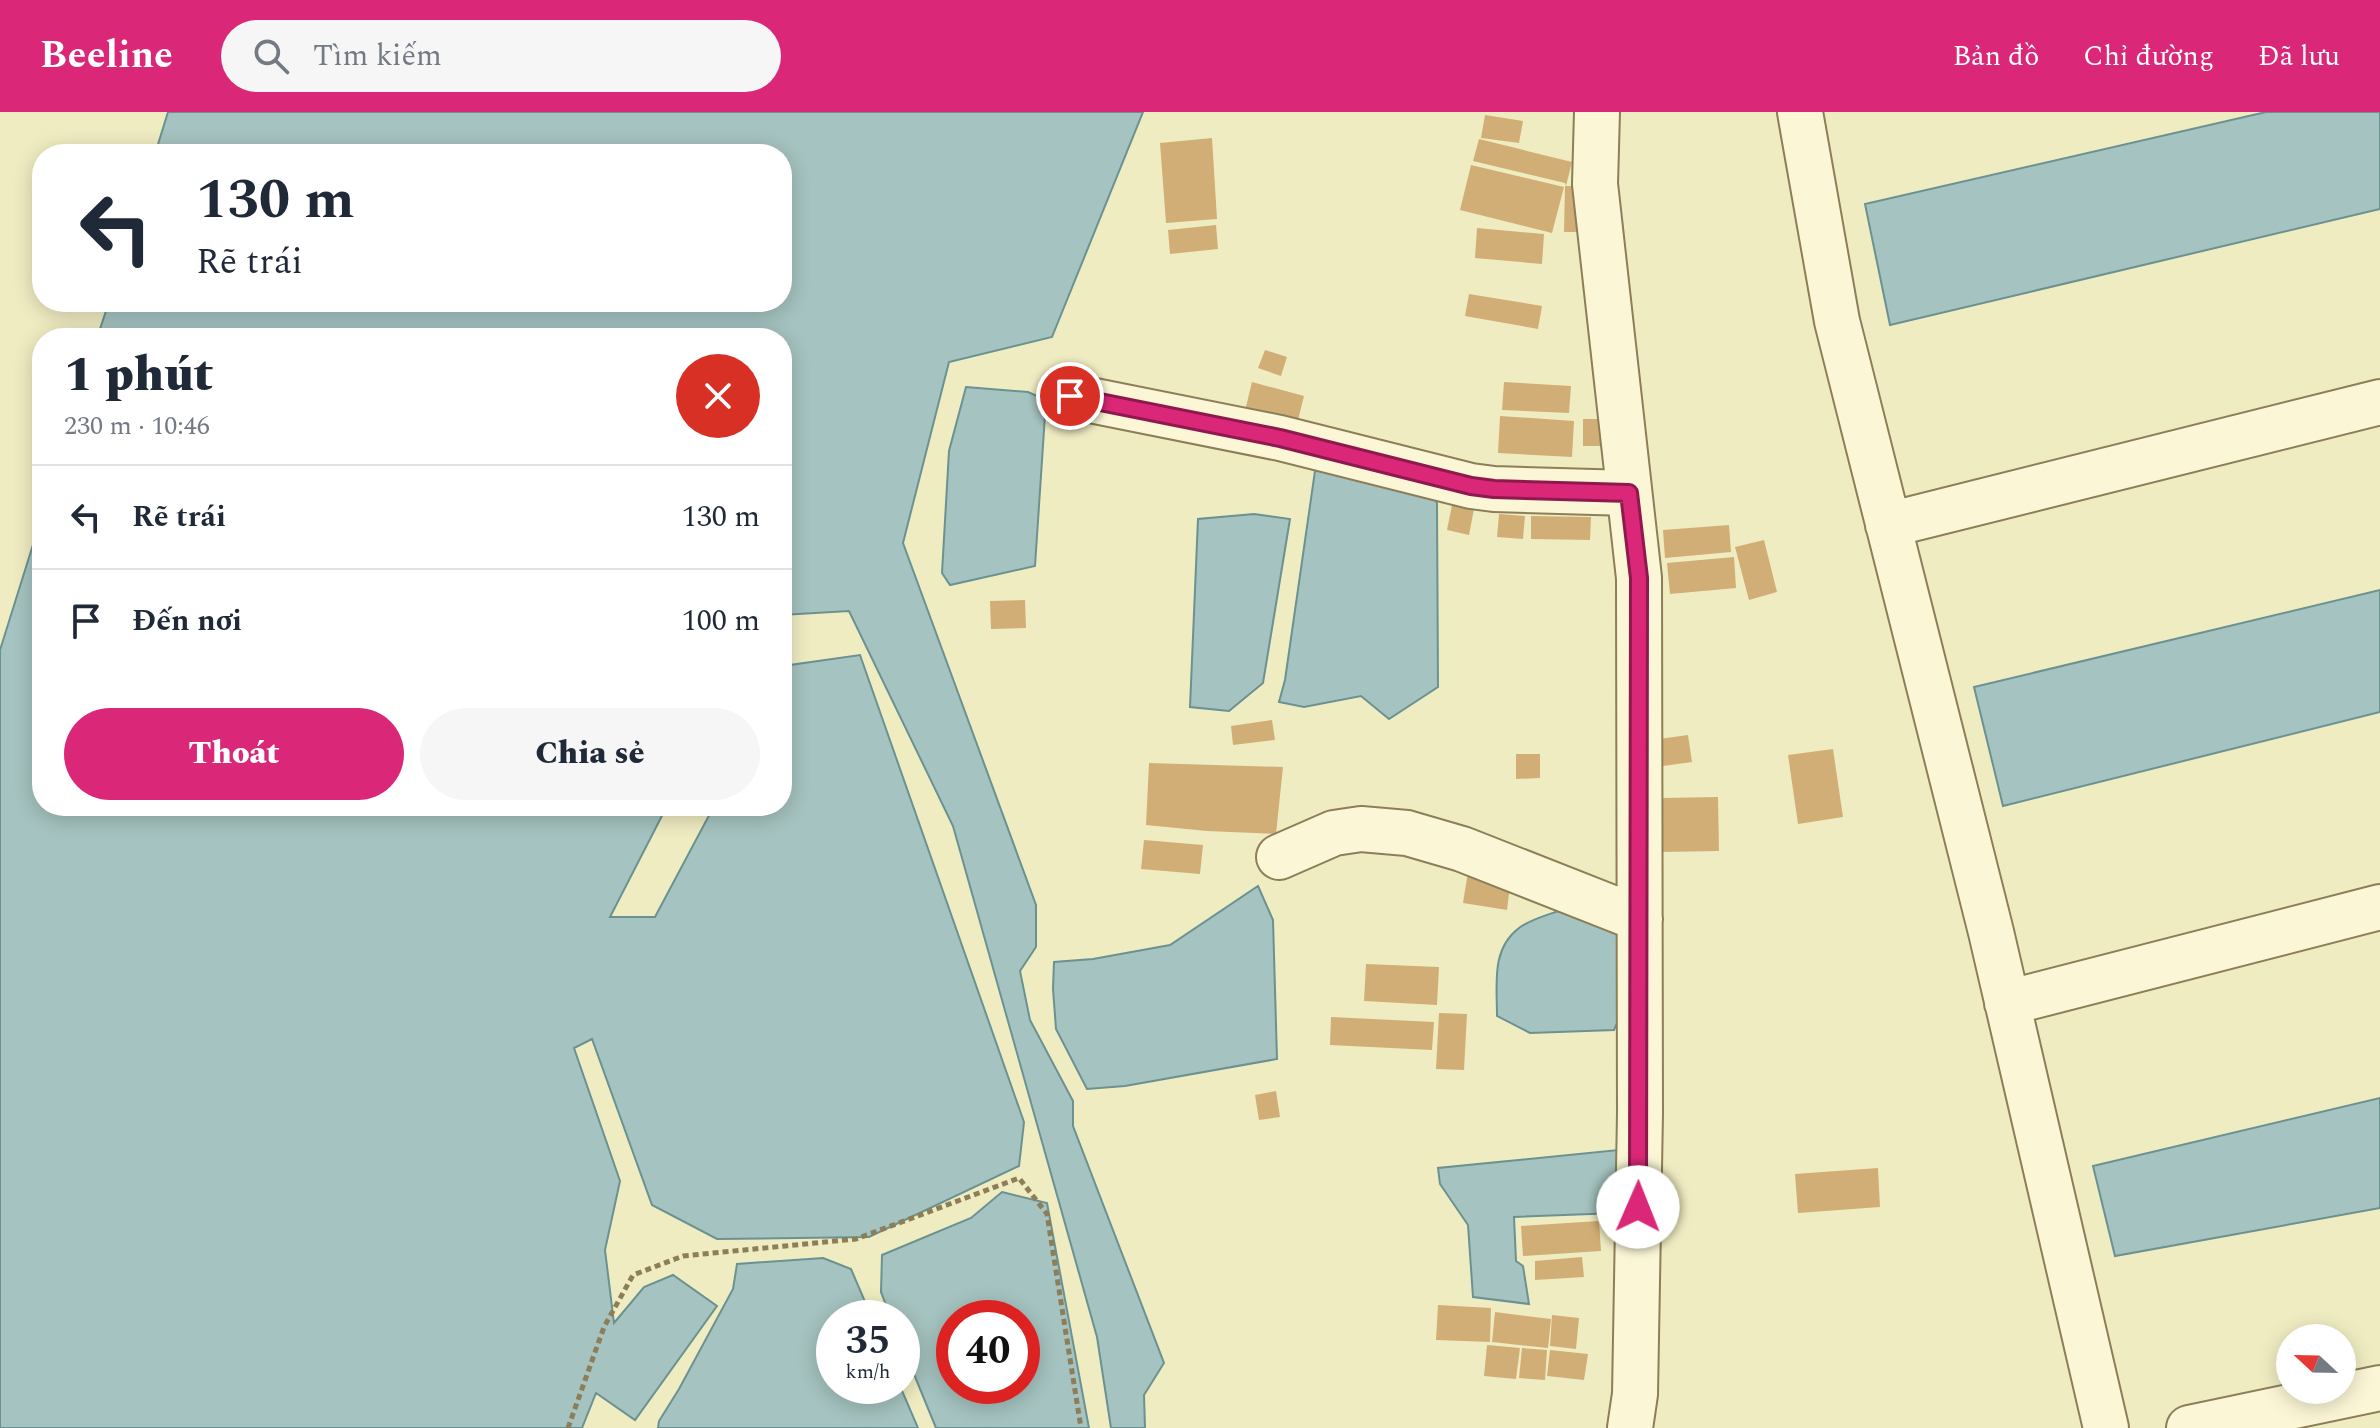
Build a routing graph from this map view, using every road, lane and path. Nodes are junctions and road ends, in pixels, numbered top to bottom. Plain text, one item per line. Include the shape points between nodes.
1 (1597, 112) edge
2 (1800, 112) edge
3 (1070, 396) dead end
4 (2380, 402) edge
5 (1629, 493) junction
6 (1888, 525) junction
7 (1279, 857) dead end
8 (2380, 907) edge
9 (1640, 919) junction
10 (2007, 1003) junction
11 (2380, 1388) edge
12 (568, 1428) edge
13 (1081, 1428) edge
14 (1630, 1428) edge
15 (2106, 1428) edge
16 (2189, 1428) edge

1 - 5 street via 1595,184
2 - 6 street via 1837,321
3 - 5 street via 1280,438 1471,486
4 - 6 street
5 - 9 street via 1639,578
6 - 10 street
7 - 9 street via 1334,833 1407,833 1462,849
8 - 10 street
9 - 14 street via 1636,1379
10 - 15 street
11 - 16 street
12 - 13 path via 604,1327 633,1275 683,1256 856,1239 1019,1178 1047,1214

